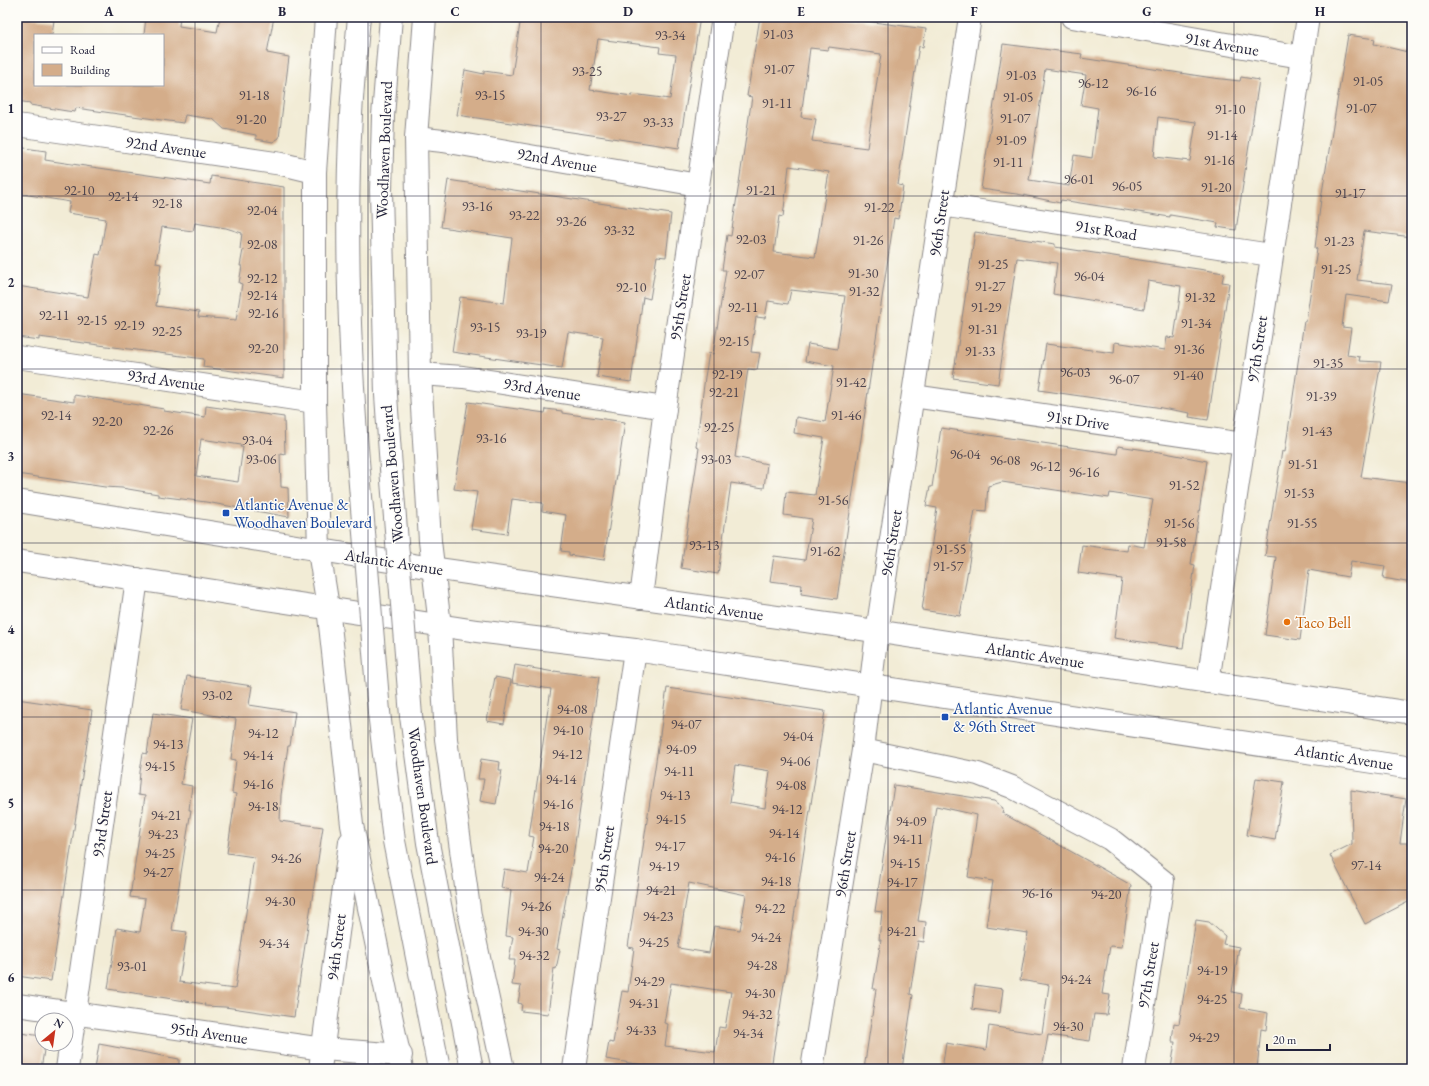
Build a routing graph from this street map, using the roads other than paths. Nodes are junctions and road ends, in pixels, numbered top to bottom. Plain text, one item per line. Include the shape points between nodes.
1 (326, 17) edge
2 (359, 17) edge
3 (391, 17) edge
4 (425, 17) edge
5 (723, 17) edge
6 (970, 17) edge
7 (1072, 17) edge
8 (1308, 17) edge
9 (1301, 57) junction
10 (17, 125) edge
11 (416, 138) junction
12 (315, 172) junction
13 (698, 185) junction
14 (941, 205) junction
15 (1271, 255) junction
16 (17, 358) edge
17 (420, 374) junction
18 (913, 396) junction
19 (315, 402) junction
20 (665, 408) junction
21 (1243, 444) junction
22 (17, 501) edge
23 (319, 551) junction
24 (17, 561) edge
25 (432, 568) junction
26 (137, 579) junction
27 (641, 598) junction
28 (328, 608) junction
29 (440, 626) junction
30 (877, 632) junction
31 (635, 650) junction
32 (1208, 682) junction
33 (870, 685) junction
34 (1412, 713) edge
35 (863, 750) junction
36 (1412, 768) edge
37 (352, 825) junction
38 (17, 1005) edge
39 (76, 1014) junction
40 (321, 1059) edge
41 (401, 1062) edge
42 (507, 1065) edge
43 (67, 1069) edge
44 (439, 1069) edge
45 (472, 1069) edge
46 (574, 1069) edge
47 (812, 1069) edge
48 (1134, 1069) edge

1 - 12 street
2 - 44 street, Woodhaven Boulevard, bridge via 351,114 349,193 350,324 358,461 379,712 394,841
3 - 45 street, Woodhaven Boulevard, bridge via 383,116 381,190 386,395 391,468 411,716 428,843
4 - 11 street, Woodhaven Boulevard
5 - 13 street, 95th Street
6 - 14 street, 96th Street
7 - 9 street, 91st Avenue
8 - 9 street, 97th Street
9 - 15 street, 97th Street
10 - 12 street, 92nd Avenue via 282,164
11 - 13 street, 92nd Avenue
11 - 17 street, Woodhaven Boulevard
12 - 19 street
13 - 20 street, 95th Street
14 - 15 street, 91st Road
14 - 18 street, 96th Street
15 - 21 street, 97th Street
16 - 19 street, 93rd Avenue
17 - 20 street, 93rd Avenue via 463,377
17 - 25 street, Woodhaven Boulevard
18 - 21 street, 91st Drive
18 - 30 street, 96th Street
19 - 23 street
20 - 27 street, 95th Street
21 - 32 street, 97th Street
22 - 23 street, Atlantic Avenue
23 - 25 street, Atlantic Avenue
23 - 28 street
24 - 26 street, Atlantic Avenue
25 - 27 street, Atlantic Avenue
25 - 29 street, Woodhaven Boulevard
26 - 28 street, Atlantic Avenue
26 - 39 street, 93rd Street
27 - 30 street, Atlantic Avenue
28 - 29 street, Atlantic Avenue
28 - 37 street
29 - 31 street, Atlantic Avenue
29 - 42 street, Woodhaven Boulevard via 446,739 470,916
30 - 32 street, Atlantic Avenue
30 - 33 street, 96th Street
31 - 33 street, Atlantic Avenue
31 - 46 street, 95th Street
32 - 34 street, Atlantic Avenue
33 - 35 street, 96th Street
33 - 36 street, Atlantic Avenue
35 - 47 street, 96th Street
35 - 48 street, 97th Street via 978,774 1012,787 1110,839 1163,881
37 - 40 street, 94th Street
37 - 41 street
38 - 39 street, 95th Avenue
39 - 40 street, 95th Avenue
39 - 43 street, 93rd Street
40 - 41 street, 95th Avenue

